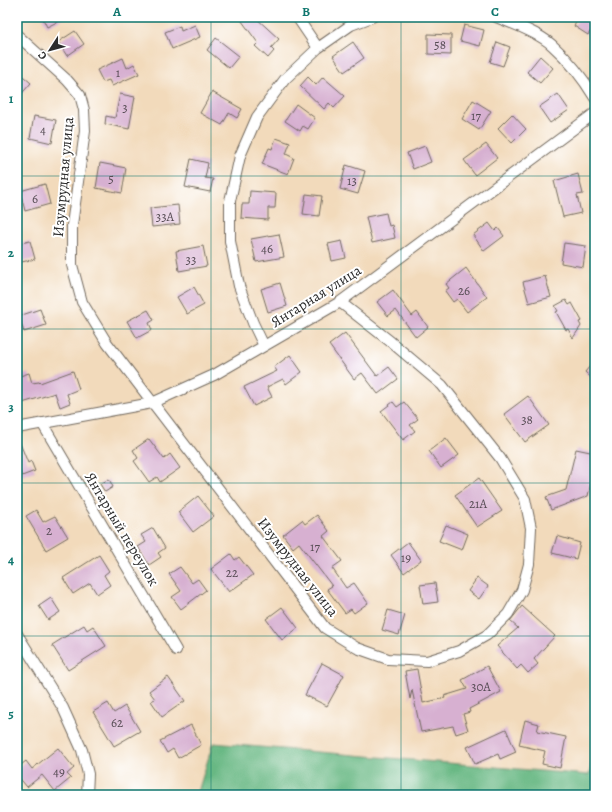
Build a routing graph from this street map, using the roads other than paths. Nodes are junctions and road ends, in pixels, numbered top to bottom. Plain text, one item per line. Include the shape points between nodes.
1 (297, 17) edge
2 (372, 17) edge
3 (496, 17) edge
4 (17, 35) edge
5 (318, 48) junction
6 (595, 98) edge
7 (595, 113) edge
8 (340, 302) junction
9 (264, 346) junction
10 (152, 403) junction
11 (42, 424) junction
12 (17, 428) edge
13 (17, 634) edge
14 (176, 650) dead end
15 (87, 795) edge

1 - 5 street
2 - 5 street via 351,25
3 - 6 street via 518,25 551,44 580,74
4 - 10 street, Изумрудная улица via 80,95 85,131 72,225 72,264 82,302 107,343
5 - 9 street via 285,79 257,117 240,156 230,200 230,241 239,286
7 - 8 street, Янтарная улица
8 - 9 street, Янтарная улица
8 - 10 street, Изумрудная улица via 442,385 500,458 525,499 531,528 529,564 522,590 508,614 487,635 459,651 427,661 388,660 357,648 325,628
9 - 10 street, Янтарная улица via 214,374
10 - 11 street, Янтарная улица
11 - 12 street, Янтарная улица
11 - 14 street, Янтарный переулок
13 - 15 street via 63,708 79,743 88,774

